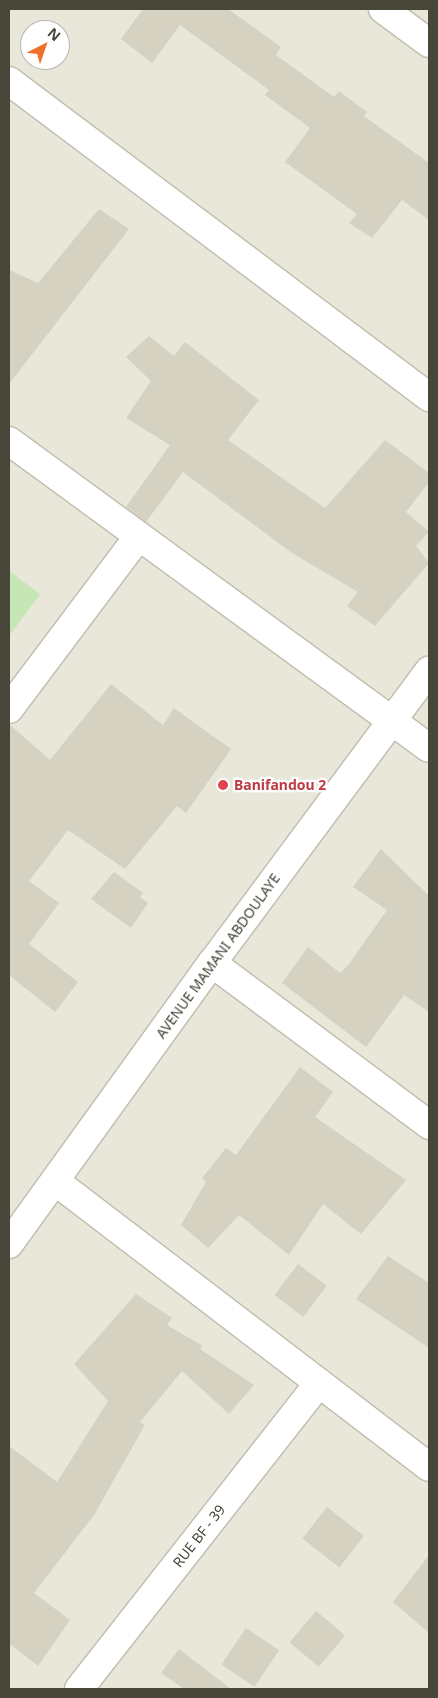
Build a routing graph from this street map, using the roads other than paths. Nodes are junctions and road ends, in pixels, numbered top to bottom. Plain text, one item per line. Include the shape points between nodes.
1 (384, 9) edge
2 (429, 43) edge
3 (9, 81) edge
4 (429, 396) edge
5 (9, 441) edge
6 (139, 536) junction
7 (429, 671) edge
8 (9, 709) edge
9 (392, 722) junction
10 (429, 748) edge
11 (212, 963) junction
12 (429, 1125) edge
13 (55, 1181) junction
14 (9, 1244) edge
15 (318, 1383) junction
16 (429, 1467) edge
17 (79, 1689) edge

1 - 2 street
3 - 4 street
5 - 6 street
6 - 8 street
6 - 9 street
7 - 9 street, AVENUE MAMANI ABDOULAYE
9 - 10 street
9 - 11 street, AVENUE MAMANI ABDOULAYE
11 - 12 street
11 - 13 street, AVENUE MAMANI ABDOULAYE
13 - 14 street, AVENUE MAMANI ABDOULAYE
13 - 15 street
15 - 16 street
15 - 17 street, RUE BF - 39

